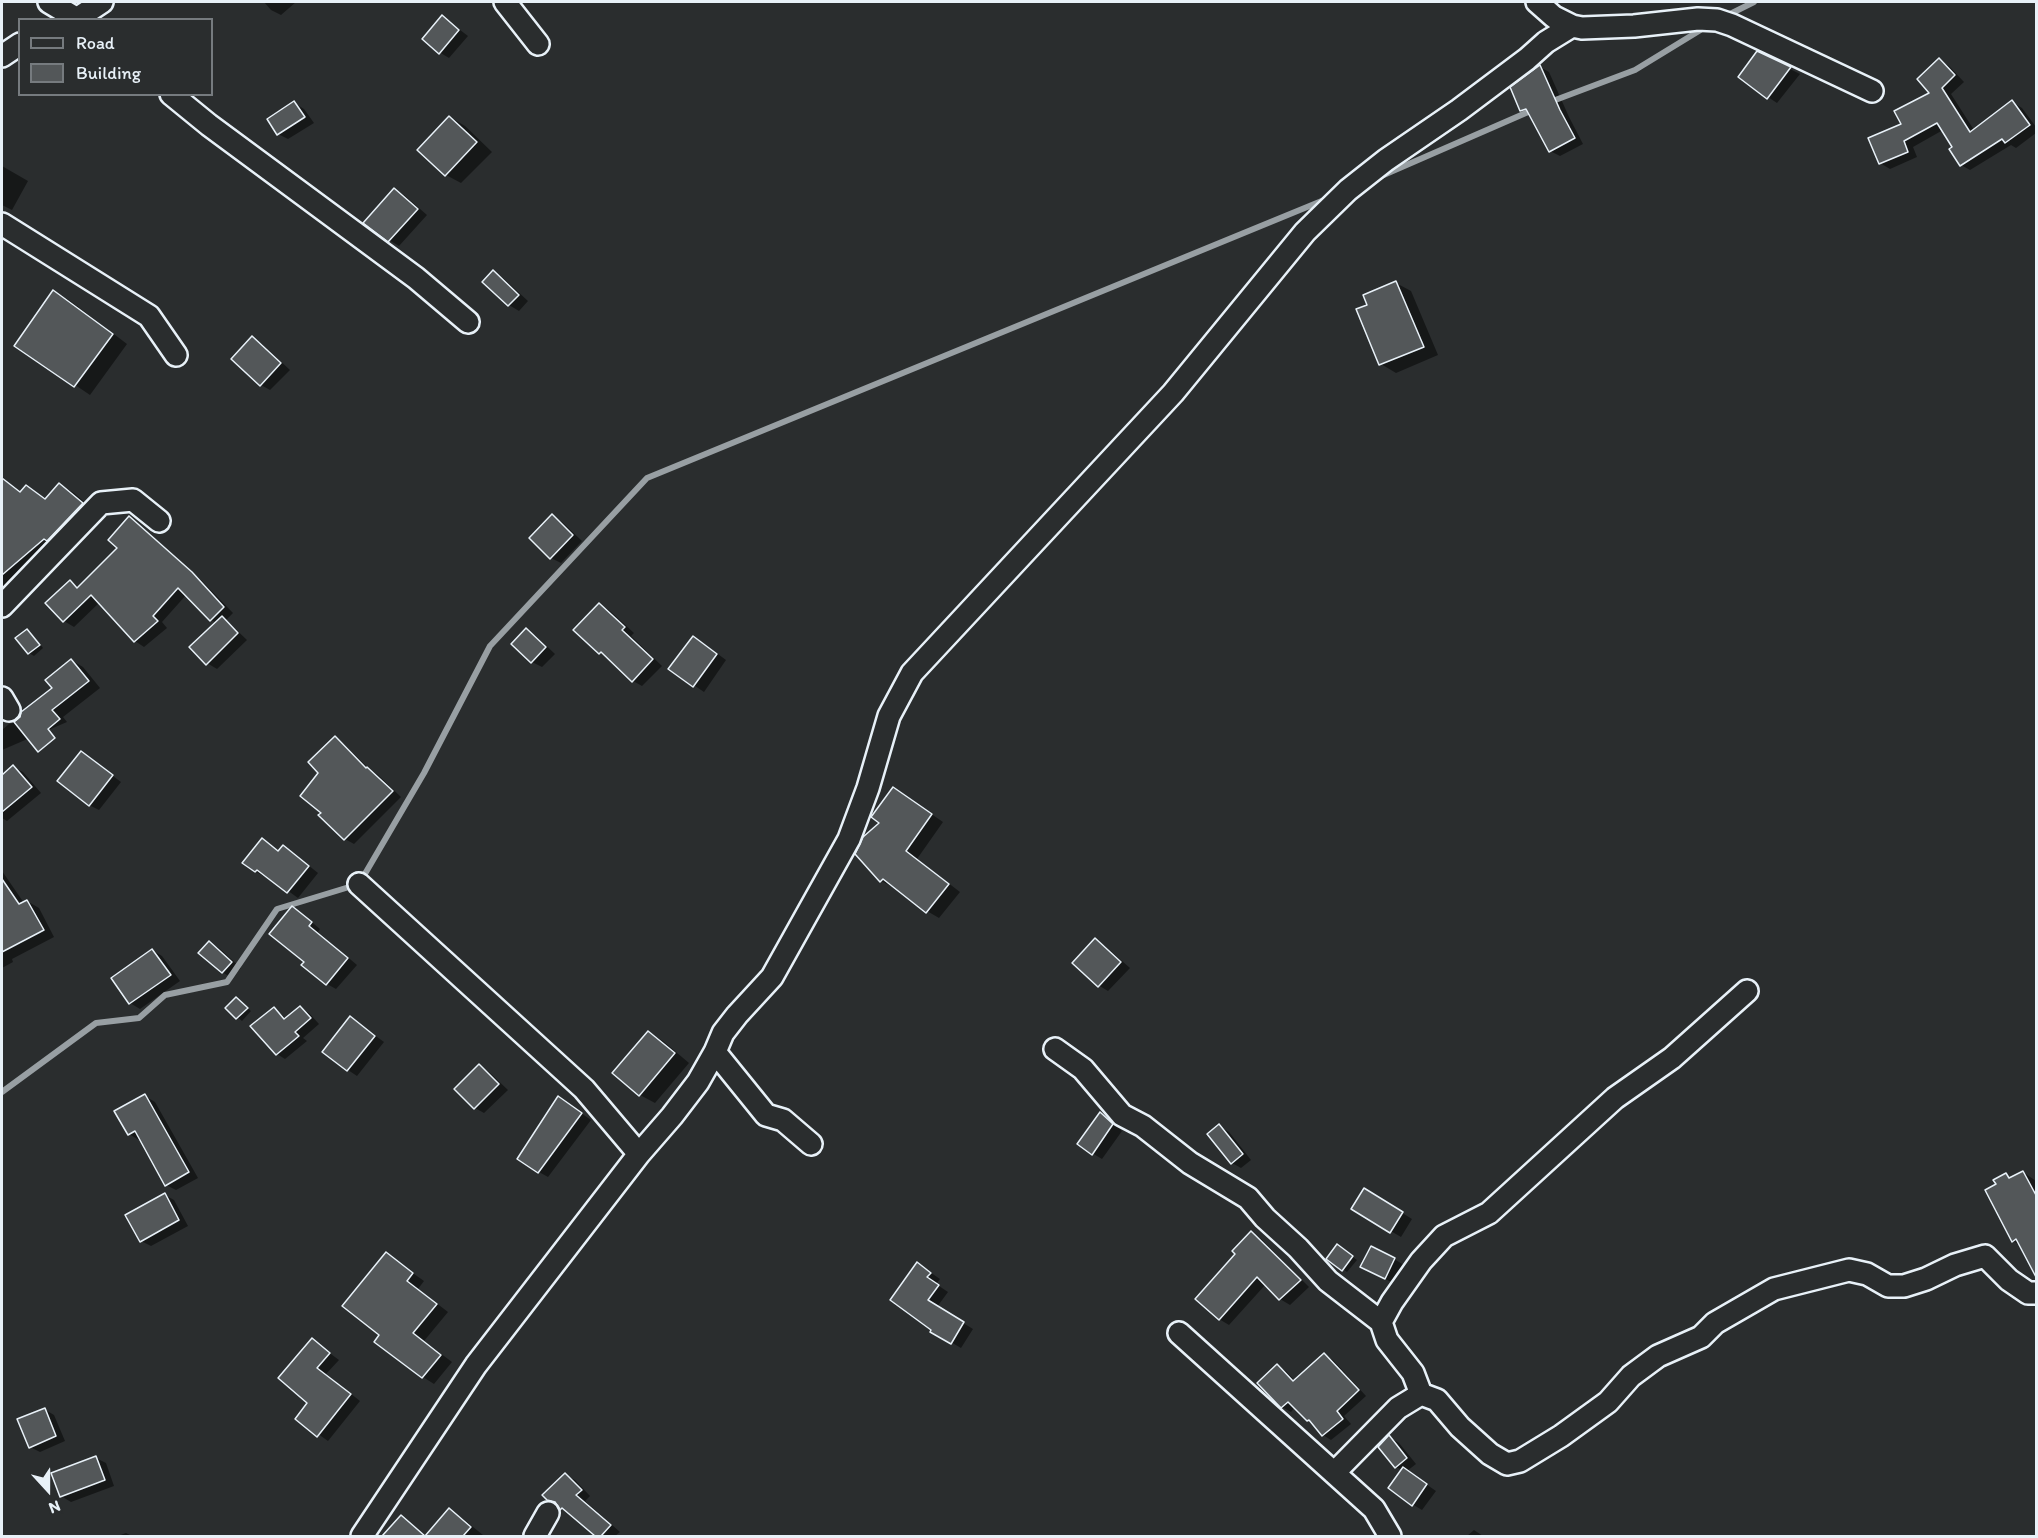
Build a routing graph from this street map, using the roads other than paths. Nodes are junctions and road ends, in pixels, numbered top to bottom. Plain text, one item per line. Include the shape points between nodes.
1 (49, 2) edge
2 (102, 2) edge
3 (505, 2) edge
4 (1537, 2) edge
5 (75, 18) edge
6 (78, 18) edge
7 (1572, 26) junction
8 (538, 44) dead end
9 (18, 45) edge
10 (2, 56) edge
11 (1872, 91) dead end
12 (173, 96) edge
13 (2, 224) edge
14 (468, 322) dead end
15 (176, 355) dead end
16 (159, 521) dead end
17 (2, 606) edge
18 (359, 884) dead end
19 (1747, 991) dead end
20 (1055, 1049) dead end
21 (715, 1052) junction
22 (811, 1144) dead end
23 (639, 1154) junction
24 (2037, 1293) edge
25 (1381, 1322) junction
26 (1179, 1333) dead end
27 (1421, 1394) junction
28 (1334, 1473) junction
29 (548, 1514) dead end
30 (1386, 1535) edge
31 (362, 1536) edge
32 (535, 1536) edge

1 - 5 street
2 - 6 street
3 - 8 street
4 - 7 street
7 - 11 street via 1717,20
7 - 21 street via 1347,190 1305,232 1173,393 912,673 889,716 849,839 772,977 723,1033
9 - 10 street
12 - 14 street via 416,278
13 - 15 street via 149,316
16 - 17 street via 132,500 101,503
18 - 23 street via 584,1089
19 - 25 street via 1672,1058 1615,1098 1489,1213 1444,1236 1420,1261
20 - 25 street via 1083,1069 1122,1115 1248,1198 1328,1281
21 - 22 street via 766,1115 783,1120
21 - 23 street via 698,1082
23 - 31 street via 476,1365
24 - 27 street via 2028,1293 2009,1280 1984,1256 1904,1286 1888,1286 1867,1274 1849,1270 1774,1289 1715,1323 1701,1337 1658,1356 1631,1376 1608,1402 1561,1436 1520,1461 1506,1464 1460,1427 1437,1400
25 - 27 street via 1387,1340 1413,1373
26 - 28 street
27 - 28 street via 1398,1408
28 - 30 street via 1374,1509
29 - 32 street

